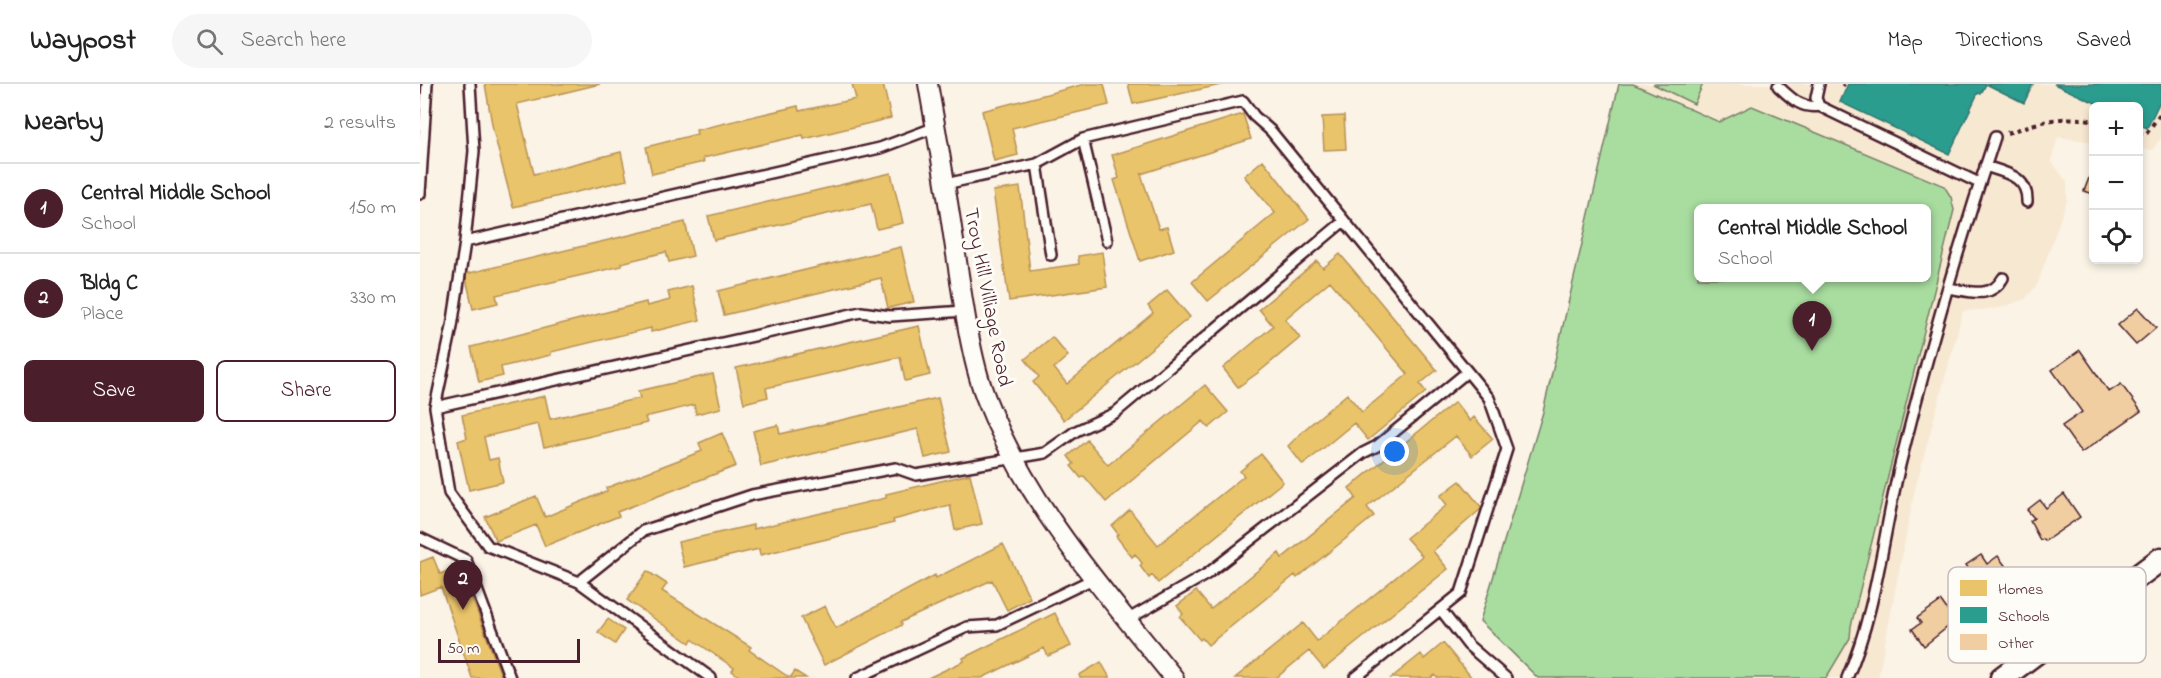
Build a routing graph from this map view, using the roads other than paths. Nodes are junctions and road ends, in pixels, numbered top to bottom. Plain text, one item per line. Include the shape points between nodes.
1 (427, 84) edge
2 (470, 84) edge
3 (928, 84) edge
4 (1819, 84) edge
5 (1779, 86) dead end
6 (1819, 106) junction
7 (936, 127) junction
8 (1995, 137) road end
9 (1083, 140) junction
10 (1037, 164) junction
11 (1985, 166) junction
12 (1980, 183) junction
13 (945, 184) junction
14 (420, 194) edge
15 (2027, 202) dead end
16 (1344, 221) junction
17 (1107, 241) dead end
18 (465, 242) junction
19 (1052, 255) dead end
20 (2002, 278) dead end
21 (1948, 288) junction
22 (965, 311) junction
23 (1467, 372) junction
24 (435, 407) junction
25 (1012, 459) junction
26 (420, 538) edge
27 (2161, 559) edge
28 (2146, 570) edge
29 (1093, 579) junction
30 (579, 582) junction
31 (1441, 610) junction
32 (1127, 620) junction
33 (2022, 663) edge
34 (510, 678) edge
35 (711, 678) edge
36 (857, 678) edge
37 (1174, 678) edge
38 (1355, 678) edge
39 (1506, 678) edge
40 (1847, 678) edge
41 (2002, 678) edge

1 - 14 lane
2 - 18 lane via 474,151
3 - 7 street, Troy Hill Villiage Road
4 - 6 lane
5 - 6 lane via 1796,102 1809,108
6 - 12 lane
7 - 13 street, Troy Hill Villiage Road
7 - 18 lane via 880,148
8 - 11 lane
9 - 10 lane
9 - 16 lane via 1243,101
9 - 17 lane
10 - 13 lane
10 - 19 lane
11 - 12 lane
11 - 15 lane via 2018,178 2028,190
12 - 21 lane
13 - 22 street, Troy Hill Villiage Road
16 - 23 lane
16 - 25 lane via 1115,413 1076,430 1044,453
18 - 24 lane
20 - 21 lane via 1990,292
21 - 40 lane via 1900,464 1862,645
22 - 24 lane via 890,316 861,312
22 - 25 street, Troy Hill Villiage Road via 985,398
23 - 31 lane via 1489,398 1507,449 1461,593
23 - 32 lane via 1377,446 1207,574
24 - 30 lane via 449,493 488,546
25 - 29 street, Troy Hill Villiage Road
25 - 30 lane via 916,475 896,468 752,495 643,531
26 - 34 lane via 466,560
27 - 28 street
29 - 32 street, Troy Hill Villiage Road
29 - 36 lane via 997,625 967,627
30 - 35 lane
31 - 38 lane
31 - 39 lane via 1468,645
32 - 37 street, Troy Hill Villiage Road
33 - 41 street

